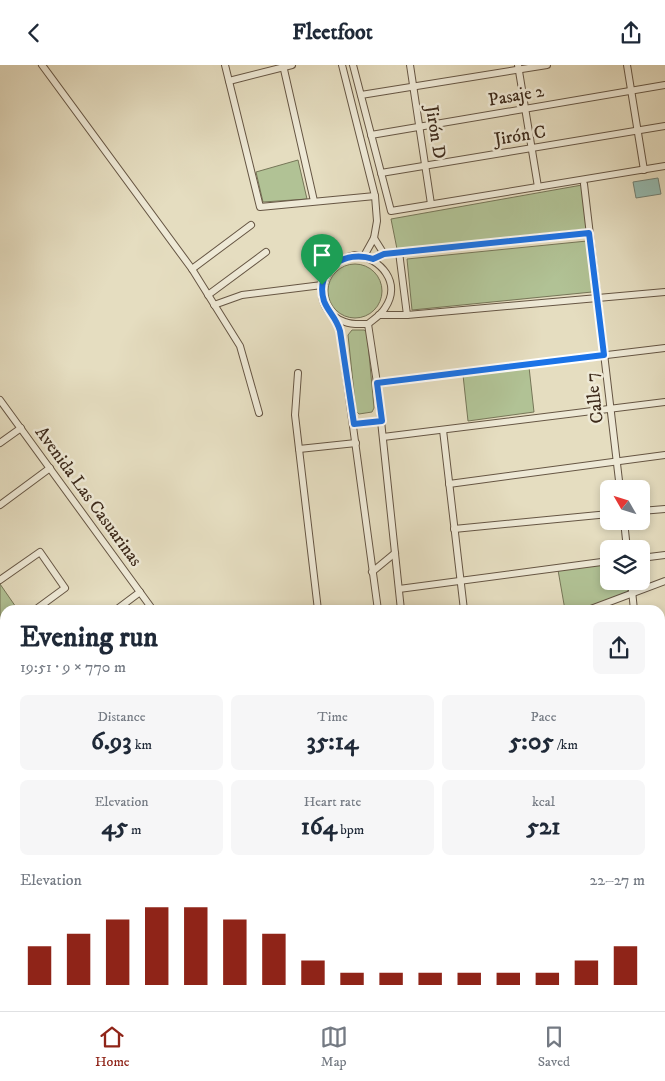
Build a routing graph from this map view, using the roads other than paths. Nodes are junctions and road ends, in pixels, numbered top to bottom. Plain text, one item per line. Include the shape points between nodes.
1 (42, 65) edge
2 (225, 65) edge
3 (292, 65) edge
4 (342, 65) edge
5 (353, 65) edge
6 (410, 65) edge
7 (547, 65) edge
8 (627, 65) edge
9 (284, 66) edge
10 (518, 67) edge
11 (229, 81) junction
12 (665, 85) edge
13 (414, 87) junction
14 (631, 91) junction
15 (361, 95) junction
16 (525, 109) junction
17 (665, 126) edge
18 (420, 127) junction
19 (638, 131) junction
20 (371, 135) junction
21 (532, 148) junction
22 (426, 165) junction
23 (665, 167) edge
24 (644, 170) junction
25 (381, 173) junction
26 (584, 185) dead end
27 (538, 187) junction
28 (375, 196) junction
29 (314, 201) junction
30 (431, 204) junction
31 (252, 225) dead end
32 (589, 233) junction
33 (374, 238) junction
34 (399, 252) junction
35 (266, 253) dead end
36 (384, 254) junction
37 (364, 256) junction
38 (373, 259) junction
39 (192, 269) junction
40 (322, 285) junction
41 (665, 292) edge
42 (208, 295) junction
43 (598, 298) junction
44 (214, 305) junction
45 (379, 315) junction
46 (407, 315) junction
47 (336, 318) junction
48 (368, 324) junction
49 (665, 348) edge
50 (604, 355) junction
51 (298, 373) dead end
52 (377, 383) junction
53 (0, 400) edge
54 (665, 402) edge
55 (611, 408) junction
56 (259, 413) dead end
57 (382, 421) junction
58 (354, 424) junction
59 (20, 428) junction
60 (443, 430) junction
61 (383, 437) junction
62 (0, 443) edge
63 (356, 443) junction
64 (299, 449) junction
65 (665, 455) edge
66 (617, 463) junction
67 (50, 468) junction
68 (619, 480) edge
69 (449, 484) junction
70 (0, 505) edge
71 (665, 509) edge
72 (650, 510) edge
73 (600, 515) edge
74 (454, 529) junction
75 (395, 553) junction
76 (665, 555) edge
77 (650, 557) edge
78 (600, 562) edge
79 (372, 572) junction
80 (0, 580) edge
81 (461, 581) junction
82 (665, 581) edge
83 (399, 589) junction
84 (632, 590) edge
85 (140, 592) junction
86 (632, 593) junction
87 (42, 605) edge
88 (123, 605) edge
89 (149, 605) edge
90 (317, 605) edge
91 (377, 605) edge
92 (401, 605) edge
93 (463, 605) edge
94 (601, 605) edge
95 (633, 605) edge

1 - 39 street
2 - 11 street
3 - 9 street
4 - 28 street
5 - 15 street
6 - 13 street, Jirón D
7 - 10 street
8 - 14 street
9 - 11 street
9 - 29 street
10 - 13 street
10 - 16 street
11 - 29 street via 260,207
12 - 14 street, Pasaje 2
13 - 15 street
13 - 18 street, Jirón D
14 - 16 street, Pasaje 2
14 - 19 street
15 - 20 street
16 - 18 street, Pasaje 2
16 - 21 street
17 - 19 street, Jirón C
18 - 20 street, Pasaje 2
18 - 22 street, Jirón D
19 - 21 street, Jirón C
19 - 24 street
20 - 25 street
21 - 22 street, Jirón C
21 - 27 street
22 - 25 street, Jirón C
22 - 30 street, Jirón D
23 - 24 street
24 - 27 street
25 - 30 street via 391,211
26 - 32 street, Calle 7
27 - 30 street
28 - 29 street
28 - 33 street via 377,221
31 - 39 street
32 - 34 street
32 - 43 street, Calle 7
33 - 36 street
33 - 37 street
34 - 36 street
34 - 46 street
35 - 42 street
36 - 38 street
37 - 38 street
37 - 40 street via 337,261
38 - 45 street via 390,281 390,300
39 - 42 street
40 - 44 street via 242,295
40 - 47 street via 324,303
41 - 43 street
42 - 44 street
43 - 46 street
43 - 50 street, Calle 7
44 - 56 street via 240,346
45 - 46 street
45 - 48 street
47 - 48 street via 353,324
47 - 58 street
48 - 52 street
49 - 50 street
50 - 52 street
50 - 55 street, Calle 7
51 - 64 street via 294,415
52 - 57 street
53 - 59 street, Avenida Las Casuarinas
54 - 55 street
55 - 60 street
55 - 66 street, Calle 7
57 - 58 street
57 - 61 street
58 - 63 street
59 - 62 street
59 - 67 street, Avenida Las Casuarinas
60 - 61 street
60 - 69 street
61 - 75 street
63 - 64 street
63 - 79 street
64 - 90 street
65 - 66 street
66 - 68 street, Calle 7
66 - 69 street
67 - 70 street
67 - 85 street, Avenida Las Casuarinas
69 - 74 street
71 - 72 street
73 - 74 street
74 - 81 street
75 - 79 street
75 - 83 street
76 - 77 street
78 - 81 street
79 - 91 street
80 - 87 street via 40,552 65,588
81 - 83 street
81 - 93 street
82 - 86 street
83 - 92 street
84 - 86 street
85 - 88 street
85 - 89 street, Avenida Las Casuarinas
86 - 94 street
86 - 95 street

